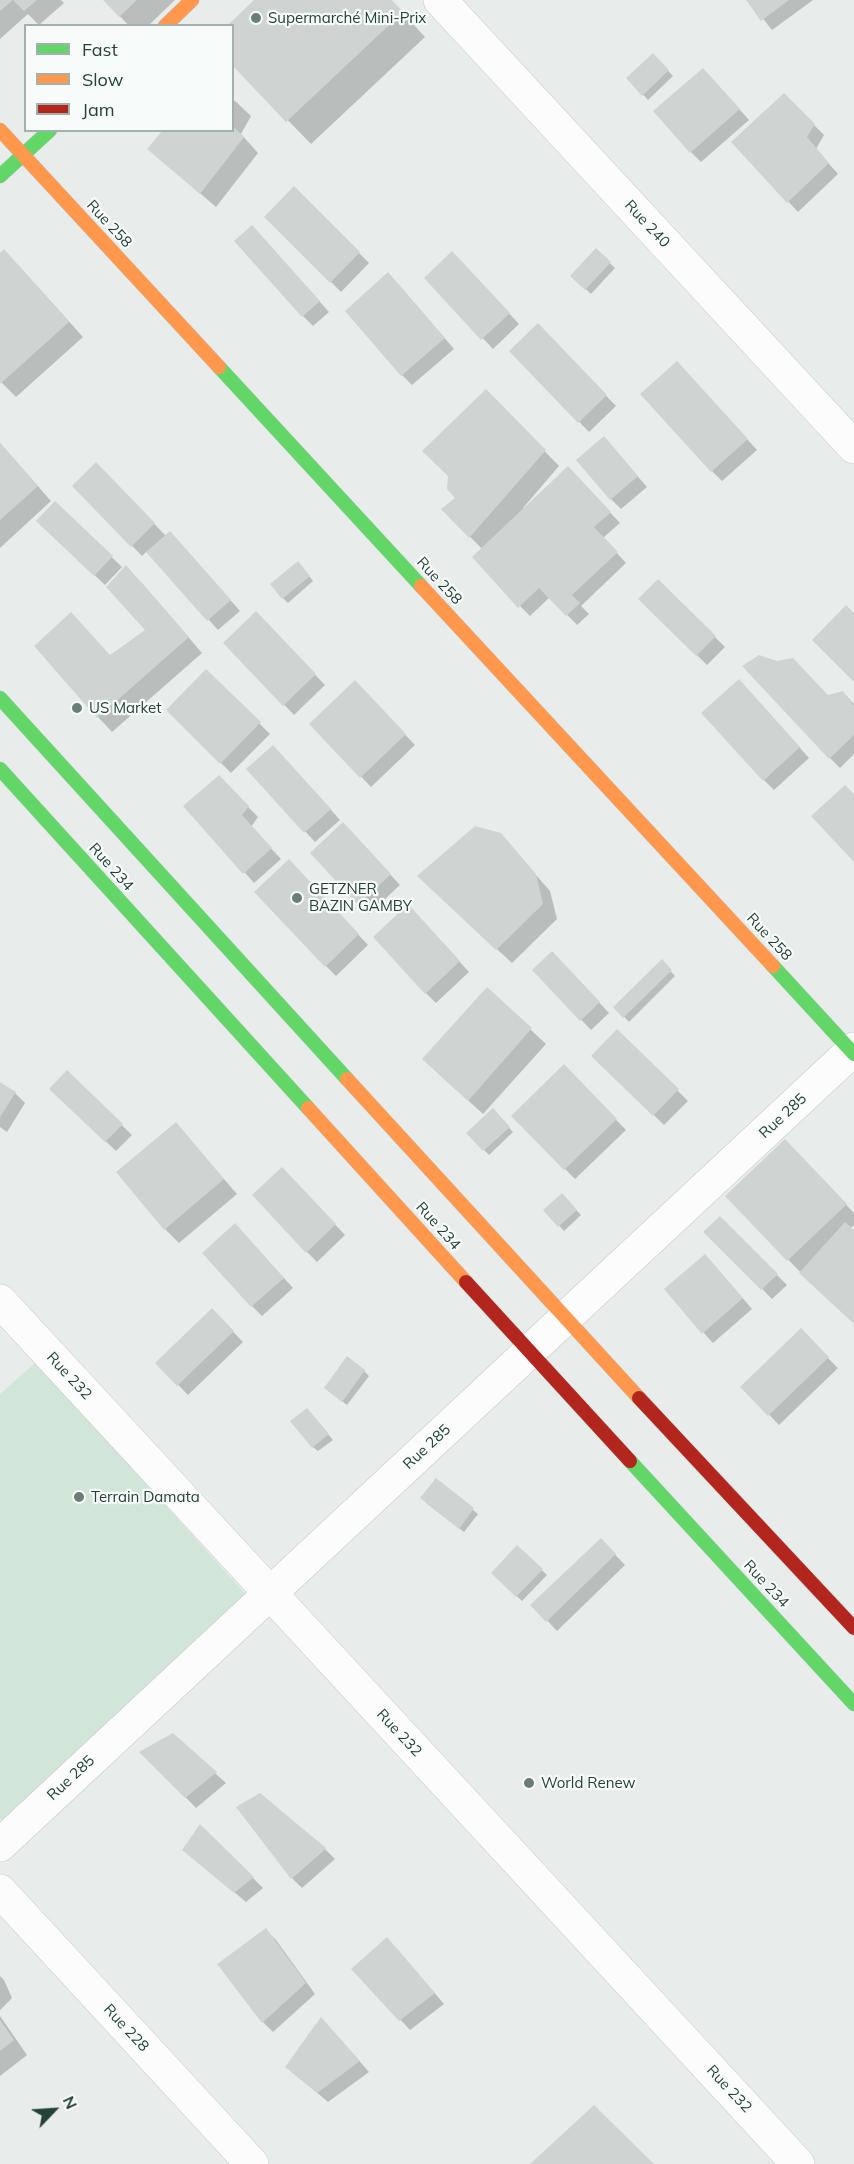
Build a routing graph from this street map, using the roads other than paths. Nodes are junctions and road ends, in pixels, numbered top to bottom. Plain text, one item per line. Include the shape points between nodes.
1 (192, 0) edge
2 (440, 0) edge
3 (167, 24) edge
4 (0, 130) edge
5 (48, 132) edge
6 (23, 155) junction
7 (0, 176) edge
8 (854, 447) edge
9 (0, 698) edge
10 (0, 769) edge
11 (853, 1052) edge
12 (565, 1318) junction
13 (6, 1321) edge
14 (530, 1352) junction
15 (270, 1593) junction
16 (854, 1628) edge
17 (854, 1704) edge
18 (0, 1845) edge
19 (0, 1891) edge
20 (252, 2164) edge
21 (798, 2164) edge

1 - 3 main road
2 - 8 street, Rue 240
4 - 6 main road, Rue 258
5 - 6 main road
6 - 7 main road
6 - 11 main road, Rue 258
9 - 12 main road, Rue 234
10 - 14 main road, Rue 234
11 - 12 street, Rue 285
12 - 14 street, Rue 285
12 - 16 main road, Rue 234
13 - 15 street, Rue 232
14 - 15 street, Rue 285
14 - 17 main road, Rue 234
15 - 18 street, Rue 285
15 - 21 street, Rue 232
19 - 20 street, Rue 228

